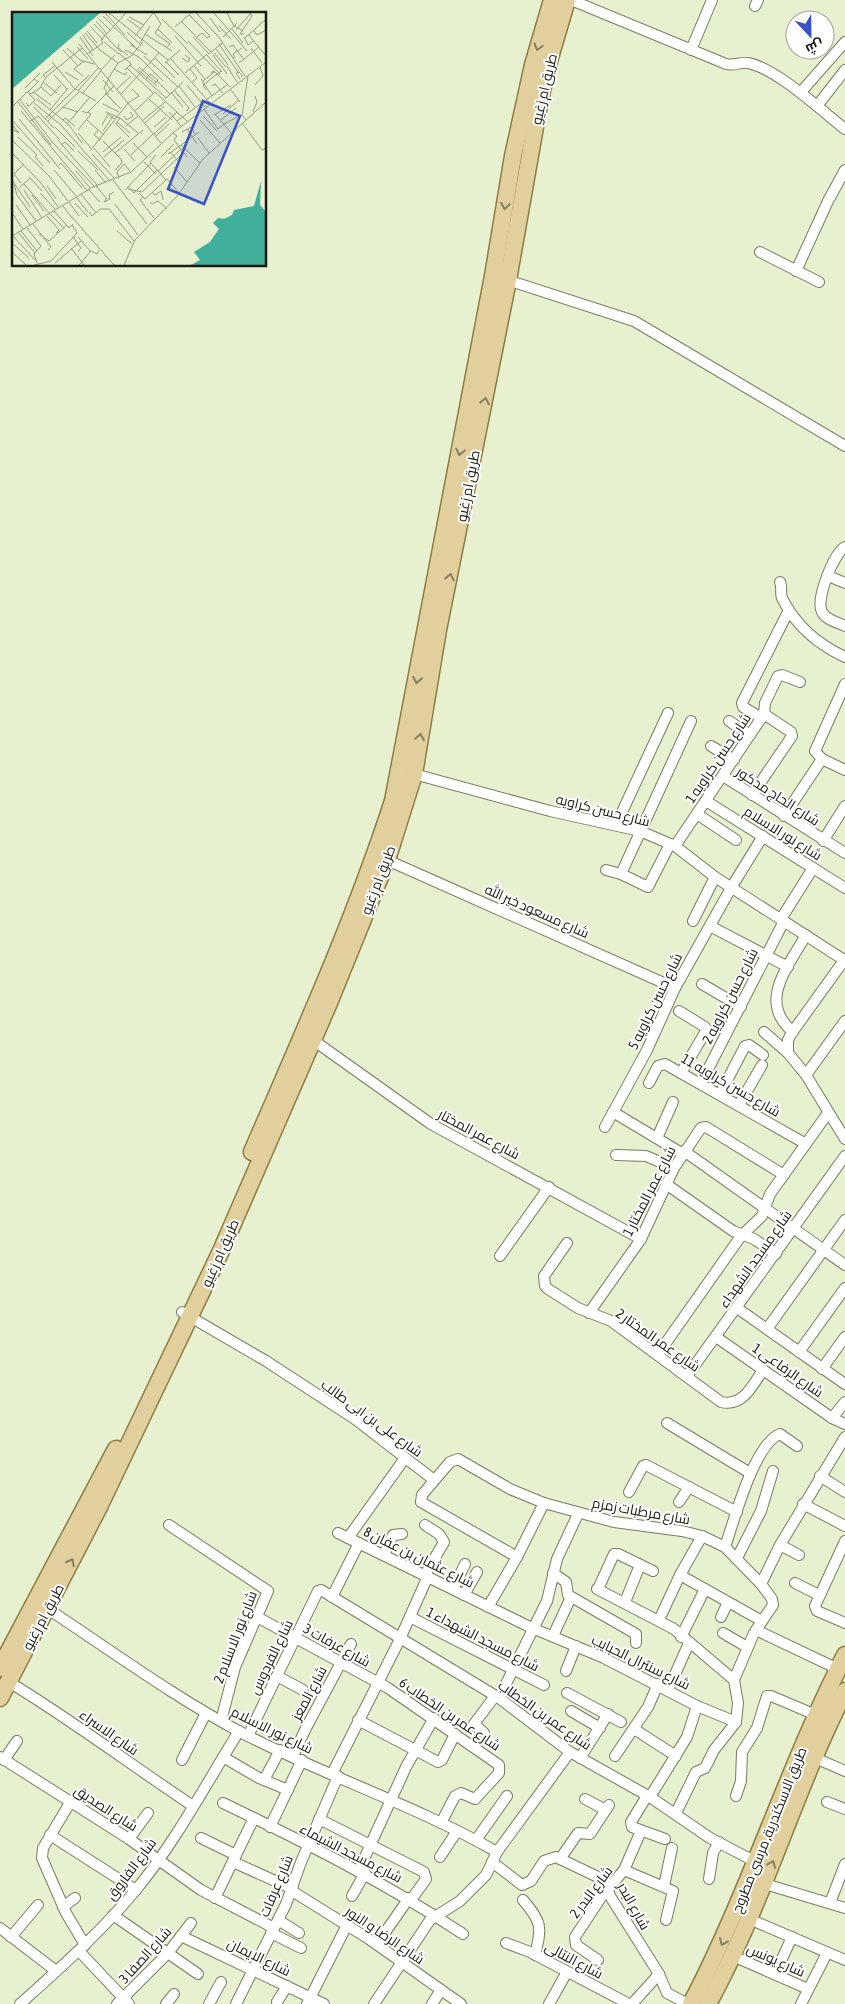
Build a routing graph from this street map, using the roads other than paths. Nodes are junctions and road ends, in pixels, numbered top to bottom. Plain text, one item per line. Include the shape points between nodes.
1 (552, 0) edge
2 (567, 0) edge
3 (571, 0) edge
4 (712, 0) edge
5 (845, 42) edge
6 (691, 50) junction
7 (845, 70) edge
8 (841, 83) edge
9 (800, 92) junction
10 (817, 106) junction
11 (845, 128) edge
12 (845, 170) edge
13 (760, 252) dead end
14 (796, 271) junction
15 (501, 278) junction
16 (819, 282) dead end
17 (471, 432) junction
18 (845, 446) edge
19 (845, 547) edge
20 (828, 576) junction
21 (780, 582) dead end
22 (845, 583) edge
23 (789, 610) junction
24 (845, 626) edge
25 (845, 658) edge
26 (800, 682) dead end
27 (845, 684) edge
28 (668, 713) dead end
29 (763, 716) junction
30 (691, 721) dead end
31 (729, 721) dead end
32 (750, 735) junction
33 (710, 746) dead end
34 (822, 759) junction
35 (734, 760) junction
36 (845, 770) edge
37 (414, 774) junction
38 (723, 776) junction
39 (752, 796) junction
40 (706, 801) junction
41 (845, 806) edge
42 (395, 814) junction
43 (697, 814) junction
44 (784, 816) junction
45 (616, 825) junction
46 (640, 831) junction
47 (763, 836) junction
48 (736, 840) dead end
49 (822, 841) junction
50 (673, 845) junction
51 (845, 853) edge
52 (387, 860) junction
53 (813, 868) junction
54 (606, 870) dead end
55 (621, 874) junction
56 (714, 877) junction
57 (731, 888) junction
58 (845, 888) edge
59 (783, 920) junction
60 (692, 921) dead end
61 (710, 926) junction
62 (806, 935) junction
63 (766, 957) junction
64 (845, 959) edge
65 (788, 967) junction
66 (702, 984) dead end
67 (675, 988) junction
68 (323, 1001) junction
69 (741, 1007) junction
70 (679, 1011) dead end
71 (845, 1021) edge
72 (764, 1032) dead end
73 (793, 1032) junction
74 (313, 1040) junction
75 (788, 1053) junction
76 (681, 1073) junction
77 (806, 1075) junction
78 (649, 1083) dead end
79 (701, 1083) junction
80 (720, 1094) junction
81 (674, 1102) dead end
82 (739, 1105) junction
83 (613, 1112) junction
84 (828, 1113) junction
85 (605, 1127) dead end
86 (657, 1138) junction
87 (845, 1140) edge
88 (806, 1144) junction
89 (684, 1153) junction
90 (616, 1155) dead end
91 (845, 1156) edge
92 (674, 1168) junction
93 (784, 1175) junction
94 (666, 1184) junction
95 (550, 1187) junction
96 (765, 1208) junction
97 (845, 1220) edge
98 (793, 1229) junction
99 (741, 1236) junction
100 (641, 1239) junction
101 (567, 1243) dead end
102 (216, 1250) junction
103 (824, 1250) junction
104 (776, 1254) junction
105 (500, 1256) dead end
106 (845, 1265) edge
107 (845, 1288) edge
108 (738, 1308) junction
109 (589, 1313) junction
110 (186, 1315) junction
111 (767, 1329) junction
112 (716, 1337) junction
113 (845, 1337) edge
114 (799, 1352) junction
115 (658, 1354) junction
116 (822, 1369) junction
117 (763, 1370) junction
118 (687, 1376) junction
119 (845, 1384) edge
120 (845, 1402) edge
121 (832, 1418) junction
122 (667, 1423) dead end
123 (845, 1424) edge
124 (845, 1437) edge
125 (797, 1446) dead end
126 (404, 1458) junction
127 (773, 1471) dead end
128 (750, 1473) junction
129 (820, 1476) junction
130 (434, 1480) junction
131 (688, 1487) junction
132 (629, 1492) dead end
133 (845, 1492) edge
134 (679, 1502) dead end
135 (544, 1503) junction
136 (94, 1504) junction
137 (803, 1504) junction
138 (737, 1512) junction
139 (578, 1514) junction
140 (169, 1525) dead end
141 (425, 1525) dead end
142 (845, 1526) edge
143 (338, 1533) dead end
144 (402, 1534) dead end
145 (702, 1536) junction
146 (348, 1538) junction
147 (845, 1541) edge
148 (360, 1543) junction
149 (780, 1545) junction
150 (725, 1547) junction
151 (384, 1555) junction
152 (799, 1555) dead end
153 (517, 1557) junction
154 (737, 1558) junction
155 (465, 1564) dead end
156 (640, 1564) junction
157 (653, 1571) dead end
158 (477, 1572) dead end
159 (553, 1573) junction
160 (427, 1575) junction
161 (680, 1575) junction
162 (796, 1582) dead end
163 (762, 1584) junction
164 (453, 1589) junction
165 (704, 1589) junction
166 (318, 1591) joint
167 (464, 1594) junction
168 (819, 1595) junction
169 (332, 1597) junction
170 (571, 1598) junction
171 (625, 1602) junction
172 (728, 1602) junction
173 (488, 1607) junction
174 (48, 1609) junction
175 (257, 1617) junction
176 (410, 1617) junction
177 (721, 1617) dead end
178 (659, 1620) junction
179 (845, 1624) edge
180 (759, 1625) junction
181 (532, 1628) junction
182 (723, 1633) dead end
183 (553, 1636) junction
184 (296, 1638) junction
185 (400, 1639) junction
186 (685, 1640) junction
187 (636, 1643) dead end
188 (351, 1644) dead end
189 (576, 1646) junction
190 (747, 1647) junction
191 (841, 1662) edge
192 (341, 1663) junction
193 (514, 1669) junction
194 (566, 1671) dead end
195 (4, 1675) edge
196 (277, 1676) junction
197 (734, 1680) junction
198 (377, 1682) junction
199 (658, 1684) junction
200 (544, 1685) dead end
201 (303, 1690) dead end
202 (668, 1690) junction
203 (567, 1693) dead end
204 (497, 1697) junction
205 (0, 1698) edge
206 (843, 1698) edge
207 (697, 1706) junction
208 (571, 1711) dead end
209 (206, 1713) junction
210 (608, 1714) junction
211 (816, 1714) junction
212 (434, 1718) junction
213 (358, 1720) junction
214 (221, 1721) junction
215 (621, 1722) dead end
216 (736, 1722) junction
217 (600, 1728) junction
218 (634, 1729) junction
219 (484, 1732) dead end
220 (244, 1733) junction
221 (455, 1734) junction
222 (17, 1740) dead end
223 (280, 1750) junction
224 (415, 1750) junction
225 (570, 1752) junction
226 (615, 1756) dead end
227 (676, 1756) junction
228 (222, 1757) junction
229 (298, 1758) junction
230 (580, 1758) junction
231 (815, 1758) junction
232 (2, 1759) edge
233 (182, 1760) dead end
234 (845, 1771) edge
235 (335, 1775) junction
236 (264, 1780) junction
237 (288, 1790) junction
238 (507, 1796) dead end
239 (649, 1796) junction
240 (736, 1796) dead end
241 (586, 1799) dead end
242 (391, 1800) junction
243 (71, 1801) junction
244 (827, 1802) dead end
245 (224, 1803) dead end
246 (193, 1806) junction
247 (845, 1809) edge
248 (148, 1813) dead end
249 (676, 1813) junction
250 (254, 1818) junction
251 (319, 1819) junction
252 (441, 1823) junction
253 (270, 1826) junction
254 (457, 1831) junction
255 (641, 1831) junction
256 (50, 1836) junction
257 (200, 1838) dead end
258 (128, 1839) junction
259 (665, 1839) dead end
260 (476, 1840) junction
261 (719, 1842) junction
262 (308, 1845) junction
263 (371, 1845) junction
264 (672, 1848) dead end
265 (440, 1857) dead end
266 (494, 1857) junction
267 (159, 1859) junction
268 (235, 1859) junction
269 (560, 1859) junction
270 (756, 1862) junction
271 (845, 1864) edge
272 (624, 1870) junction
273 (362, 1872) junction
274 (709, 1879) dead end
275 (764, 1884) junction
276 (664, 1886) junction
277 (136, 1890) junction
278 (292, 1890) junction
279 (608, 1890) junction
280 (352, 1896) dead end
281 (75, 1898) dead end
282 (215, 1898) junction
283 (410, 1899) junction
284 (523, 1900) dead end
285 (830, 1903) junction
286 (38, 1906) dead end
287 (63, 1907) junction
288 (845, 1908) edge
289 (113, 1915) junction
290 (434, 1915) junction
291 (750, 1919) junction
292 (666, 1920) dead end
293 (191, 1923) dead end
294 (347, 1925) junction
295 (274, 1927) junction
296 (0, 1928) edge
297 (299, 1933) dead end
298 (463, 1934) dead end
299 (181, 1936) junction
300 (11, 1937) junction
301 (792, 1937) junction
302 (506, 1943) dead end
303 (377, 1944) junction
304 (82, 1948) junction
305 (301, 1948) dead end
306 (168, 1953) junction
307 (827, 1953) junction
308 (535, 1955) junction
309 (733, 1956) junction
310 (598, 1960) dead end
311 (845, 1960) edge
312 (402, 1962) junction
313 (252, 1970) junction
314 (56, 1971) junction
315 (567, 1972) junction
316 (198, 1974) dead end
317 (659, 1974) junction
318 (775, 1974) junction
319 (221, 1982) dead end
320 (287, 1986) junction
321 (808, 1989) junction
322 (441, 1990) junction
323 (174, 1994) dead end
324 (308, 2000) edge
325 (123, 2002) edge
326 (277, 2002) dead end
327 (20, 2004) edge
328 (166, 2004) edge
329 (209, 2004) edge
330 (236, 2004) edge
331 (324, 2004) edge
332 (374, 2004) edge
333 (432, 2004) edge
334 (461, 2004) edge
335 (549, 2004) edge
336 (630, 2004) edge
337 (690, 2004) edge
338 (708, 2004) edge
339 (801, 2004) edge

1 -> 15 main road, طريق ام زغيو via 520,121
2 - 15 main road, طريق ام زغيو via 546,71
3 - 6 street
4 - 6 street
5 - 9 street
6 - 9 street via 726,64 750,63
7 - 8 street
8 - 10 street
9 - 10 street
10 - 11 street
12 - 14 street
13 - 14 street
14 - 16 street
15 - 17 main road, طريق ام زغيو
15 - 18 street via 634,321
37 -> 17 main road, طريق ام زغيو
17 -> 42 main road, طريق ام زغيو via 400,770
19 - 20 street via 837,554
20 - 22 street
20 - 24 street via 820,604 822,612
21 - 23 street via 780,594
23 - 25 street via 814,639
23 - 29 street via 742,703
26 - 29 street, شارع حسن كراويه 1 via 778,676 765,703
27 - 34 street via 816,746 816,755
28 - 45 street
29 - 32 street, شارع حسن كراويه 1
29 - 39 street via 791,732 792,736
30 - 46 street
31 - 32 street
32 - 35 street, شارع حسن كراويه 1
33 - 35 street
34 - 36 street
34 - 44 street
35 - 38 street, شارع حسن كراويه 1
37 - 42 main road, طريق ام زغيو
37 - 45 street, شارع حسن كراويه via 541,809
38 - 39 street, شارع الحاج مدكور
38 - 40 street, شارع حسن كراويه 1
39 - 44 street, شارع الحاج مدكور
40 - 43 street, شارع حسن كراويه 1
40 - 47 street, شارع نور الاسلام
41 - 49 street
42 - 52 main road, طريق ام زغيو
42 - 68 main road, طريق ام زغيو via 375,854
43 - 48 street
43 - 50 street, شارع حسن كراويه 1
44 - 49 street, شارع الحاج مدكور
45 - 46 street, شارع حسن كراويه
46 - 50 street, شارع حسن كراويه
46 - 55 street
47 - 53 street, شارع نور الاسلام
47 - 57 street, شارع حسن كراويه 5
49 - 51 street, شارع الحاج مدكور
50 - 55 street, شارع حسن كراويه 1 via 646,891
50 - 56 street, شارع حسن كراويه
52 - 67 street, شارع مسعود خير الله
52 - 68 main road, طريق ام زغيو
53 - 58 street, شارع نور الاسلام
53 - 59 street, شارع حسن كراويه 2
54 - 55 street
56 - 57 street, شارع حسن كراويه
56 - 60 street
57 - 59 street, شارع حسن كراويه
57 - 61 street, شارع حسن كراويه 5
59 - 62 street, شارع حسن كراويه
59 - 63 street, شارع حسن كراويه 2
61 - 63 street
61 - 67 street, شارع حسن كراويه 5
62 - 64 street, شارع حسن كراويه
62 - 65 street
63 - 65 street
63 - 69 street, شارع حسن كراويه 2
64 - 73 street
65 - 73 street via 775,1001 784,1024
66 - 69 street
67 - 83 street, شارع حسن كراويه 5 via 647,1050
68 - 74 main road, طريق ام زغيو
68 - 102 main road, طريق ام زغيو
69 - 79 street, شارع حسن كراويه 2
70 - 76 street via 705,1027 706,1031
71 - 77 street
72 - 75 street
73 - 75 street via 788,1040
74 - 95 street, شارع عمر المختار via 431,1124
74 - 102 main road, طريق ام زغيو
75 - 77 street
76 - 78 street, شارع حسن كراويه 11 via 661,1064
76 - 79 street, شارع حسن كراويه 11
77 - 84 street
79 - 80 street, شارع حسن كراويه 11
80 - 82 street, شارع حسن كراويه 11
80 - 82 street via 745,1046 749,1045 762,1060
81 - 86 street
82 - 88 street, شارع حسن كراويه 11
83 - 85 street, شارع حسن كراويه 5
83 - 86 street
84 - 87 street
84 - 88 street
86 - 89 street
88 - 93 street
89 - 92 street, شارع عمر المختار 1
89 - 93 street, شارع عمر المختار 1 via 698,1130 706,1127
89 - 96 street
90 - 92 street via 646,1156
91 - 98 street, شارع مسجد الشهداء
92 - 94 street, شارع عمر المختار 1
93 - 96 street via 770,1194
94 - 99 street
94 - 100 street, شارع عمر المختار 1
95 - 100 street, شارع عمر المختار
95 - 105 street
96 - 98 street
96 - 99 street via 755,1225
97 - 103 street
98 - 103 street
98 - 104 street, شارع مسجد الشهداء
99 - 104 street via 754,1239
99 - 115 street
100 - 109 street, شارع عمر المختار 1
101 - 109 street, شارع عمر المختار 2 via 544,1276 544,1286
102 - 110 main road, طريق ام زغيو
103 - 106 street
103 - 111 street
104 - 108 street, شارع مسجد الشهداء
107 - 114 street
108 - 111 street
108 - 112 street, شارع مسجد الشهداء
109 - 115 street, شارع عمر المختار 2 via 612,1321
110 - 126 street, شارع على بن ابى طالب via 266,1361 354,1419
110 - 136 main road, طريق ام زغيو
111 - 114 street
112 - 117 street, شارع الرفاعى 1
112 - 118 street, شارع مسجد الشهداء
113 - 116 street
114 - 116 street
115 - 118 street, شارع عمر المختار 2
116 - 119 street
117 - 118 street, شارع عمر المختار 2 via 744,1398 733,1403 721,1402
117 - 121 street, شارع الرفاعى 1
120 - 121 street
121 - 123 street, شارع الرفاعى 1
122 - 128 street
124 - 129 street
125 - 128 street via 780,1434 776,1435
126 - 130 street, شارع على بن ابى طالب
126 - 146 street
127 - 154 street via 761,1511
128 - 138 street
129 - 133 street
129 - 137 street
130 - 135 street via 450,1462 458,1459 510,1489
130 - 153 street via 420,1498 423,1504
131 - 132 street via 646,1465
131 - 134 street
131 - 138 street
135 - 139 street, شارع مرطبات زمزم
135 - 153 street
174 -> 136 main road, طريق ام زغيو
136 - 195 main road, طريق ام زغيو
137 - 142 street
137 - 149 street
138 - 150 street
139 - 145 street, شارع مرطبات زمزم
139 - 159 street
140 - 175 street, شارع نور الاسلام 2 via 267,1589 268,1594
141 - 160 street, شارع عرفات via 439,1534 444,1542
143 - 146 street, شارع عثمان بن عفان 8
144 - 151 street via 393,1535
145 - 150 street, شارع مرطبات زمزم
145 - 161 street
146 - 148 street, شارع عثمان بن عفان 8
147 - 168 street
148 - 151 street, شارع عثمان بن عفان 8
148 - 169 street
149 - 152 street
149 - 163 street
150 - 154 street, شارع مرطبات زمزم
151 - 160 street, شارع عثمان بن عفان 8
153 - 173 street
154 - 163 street, شارع مرطبات زمزم
155 - 164 street
156 - 157 street
156 - 171 street
156 - 171 street via 618,1554 613,1556 598,1589
158 - 167 street
159 - 170 street via 566,1582 566,1591
159 - 181 street via 546,1600
160 - 164 street, شارع عثمان بن عفان 8
160 - 176 street, شارع عرفات
161 - 165 street
161 - 178 street
162 - 168 street
163 - 180 street, شارع مرطبات زمزم via 773,1605
164 - 167 street, شارع عثمان بن عفان 8
165 - 172 street
165 - 186 street
166 - 169 street, شارع عمر بن الخطاب
166 - 184 street, شارع الفردوس
167 - 173 street, شارع عثمان بن عفان 8
168 - 179 street via 815,1606 817,1611
169 - 185 street, شارع عمر بن الخطاب
170 - 183 street
170 - 187 street via 636,1634
171 - 178 street
172 - 177 street
172 - 180 street
173 - 181 street, شارع عثمان بن عفان 8
174 - 195 main road, طريق ام زغيو
174 - 209 street, شارع نور الاسلام
175 - 184 street, شارع عرفات 3
175 - 214 street, شارع نور الاسلام 2 via 235,1667
176 - 185 street, شارع عرفات
176 - 193 street, شارع مسجد الشهداء 1
178 - 186 street
180 - 190 street
180 - 191 street
181 - 183 street, شارع سنترال الحبايب
181 - 193 street
182 - 190 street
183 - 189 street, شارع سنترال الحبايب
184 - 192 street, شارع عرفات 3
184 - 196 street, شارع الفردوس
185 - 198 street, شارع عرفات
185 - 204 street, شارع عمر بن الخطاب
186 - 197 street
186 - 202 street
188 - 192 street, شارع المعز
189 - 194 street
189 - 199 street, شارع سنترال الحبايب
190 - 197 street
191 - 211 main road, طريق الاسكندرية, مرسى مطروح
192 - 198 street, شارع عرفات 3
192 - 229 street, شارع المعز via 306,1728
193 - 200 street, شارع مسجد الشهداء 1
193 - 204 street
195 - 205 main road, طريق ام زغيو
195 - 246 street, شارع الاسراء
196 - 201 street
196 - 220 street, شارع الفردوس
197 - 216 street via 738,1703
198 - 212 street, شارع عمر بن الخطاب 6
198 - 213 street, شارع عرفات
199 - 202 street, شارع سنترال الحبايب
199 - 218 street
202 - 207 street, شارع سنترال الحبايب
203 - 210 street
204 - 219 street via 474,1724
204 - 225 street, شارع عمر بن الخطاب
206 - 231 main road, طريق الاسكندرية, مرسى مطروح
207 - 216 street, شارع سنترال الحبايب
207 - 227 street via 687,1737
208 - 217 street
209 - 214 street, شارع نور الاسلام
209 - 233 street
210 - 215 street
210 - 217 street
211 - 240 street via 767,1696 756,1728 742,1752 741,1781
211 - 270 main road, طريق الاسكندرية, مرسى مطروح
212 - 221 street, شارع عمر بن الخطاب 6
212 - 224 street
213 - 224 street
213 - 235 street, شارع عرفات
214 - 220 street, شارع نور الاسلام
216 - 249 street via 714,1750 705,1768 696,1772
217 - 230 street
218 - 226 street
218 - 227 street
220 - 223 street, شارع نور الاسلام
220 - 228 street, شارع الفاروق
221 - 224 street via 440,1762
221 - 252 street, شارع عمر بن الخطاب 6 via 500,1765 476,1799 458,1793
222 - 232 street
223 - 229 street, شارع نور الاسلام
223 - 236 street
224 - 242 street
225 - 230 street, شارع عمر بن الخطاب
225 - 266 street
227 - 239 street
228 - 236 street
228 - 246 street, شارع الفاروق
229 - 235 street, شارع نور الاسلام
229 - 237 street, شارع المعز
230 - 239 street, شارع عمر بن الخطاب
231 - 234 street
275 -> 231 main road, طريق الاسكندرية, مرسى مطروح
232 - 243 street, شارع الصديق
235 - 242 street, شارع نور الاسلام
235 - 251 street, شارع عرفات
236 - 237 street
237 - 253 street, شارع المعز
238 - 260 street
239 - 249 street, شارع عمر بن الخطاب
239 - 255 street via 631,1822 632,1827
241 - 269 street via 608,1807 590,1834 581,1832 576,1835
242 - 252 street, شارع نور الاسلام
242 - 263 street
243 - 256 street
243 - 258 street, شارع الصديق
244 - 247 street
245 - 250 street, شارع مسجد الشيماء
246 - 267 street, شارع الفاروق
248 - 258 street
249 - 261 street, شارع عمر بن الخطاب
250 - 253 street, شارع مسجد الشيماء
250 - 268 street
251 - 262 street, شارع عرفات
251 - 263 street
252 - 254 street, شارع نور الاسلام
253 - 262 street, شارع مسجد الشيماء
254 - 260 street, شارع نور الاسلام
254 - 265 street
255 - 259 street
255 - 272 street, شارع البدر 2
256 - 277 street
256 - 287 street via 42,1858
257 - 268 street, شارع الرضا و النور
258 - 267 street, شارع الصديق
260 - 266 street, شارع نور الاسلام
261 - 270 street, شارع عمر بن الخطاب
261 - 274 street via 713,1854
262 - 273 street, شارع مسجد الشيماء
262 - 278 street, شارع عرفات
263 - 273 street
263 - 283 street via 424,1872 426,1879
264 - 276 street
266 - 269 street via 522,1885 531,1881 544,1861
266 - 290 street via 475,1889 460,1902
267 - 277 street, شارع الفاروق
267 - 282 street, شارع الصديق
268 - 278 street, شارع الرضا و النور
268 - 282 street
269 - 279 street, شارع البدر via 600,1878 606,1882
270 -> 337 main road, طريق الاسكندرية, مرسى مطروح via 719,1950
271 - 285 street
272 - 276 street
272 - 279 street, شارع البدر 2
273 - 280 street
273 - 283 street, شارع مسجد الشيماء
275 - 285 street
275 - 291 main road, طريق الاسكندرية, مرسى مطروح
276 - 292 street via 674,1893
277 - 289 street, شارع الفاروق
278 - 294 street, شارع الرضا و النور
278 - 295 street, شارع عرفات
279 - 310 street, شارع البدر 2 via 574,1941
279 - 317 street, شارع البدر
281 - 287 street
282 - 295 street, شارع الصديق
283 - 290 street, شارع مسجد الشيماء
283 - 303 street
284 - 308 street via 540,1925
285 - 288 street
286 - 300 street
287 - 304 street
289 - 304 street, شارع الفاروق
289 - 306 street
290 - 298 street, شارع مسجد الشيماء
290 - 312 street
291 - 301 street
291 - 309 main road, طريق الاسكندرية, مرسى مطروح
293 - 299 street, شارع الصفا 3
294 - 303 street, شارع الرضا و النور
294 - 324 street
295 - 297 street
295 - 305 street
295 - 313 street, شارع عرفات
296 - 300 street
299 - 306 street, شارع الصفا 3
299 - 313 street, شارع الايمان
300 - 314 street
301 - 307 street
301 - 318 street
302 - 308 street, شارع النتالى
303 - 312 street, شارع الرضا و النور
304 - 314 street, شارع الفاروق
304 - 325 street
306 - 316 street
306 - 325 street, شارع الصفا 3
307 - 311 street
307 - 321 street, شارع يونس
308 - 315 street, شارع النتالى
309 - 318 street, شارع يونس
309 - 338 main road, طريق الاسكندرية, مرسى مطروح
312 - 322 street, شارع الرضا و النور
312 - 332 street
313 - 320 street, شارع الايمان
313 - 330 street, شارع عرفات
314 - 327 street, شارع الفاروق
315 - 335 street
315 - 336 street, شارع النتالى
317 - 336 street
317 - 337 street, شارع البدر via 667,1993
318 - 321 street, شارع يونس
319 - 329 street
320 - 324 street, شارع الايمان
320 - 326 street
321 - 339 street, شارع يونس
322 - 333 street
322 - 334 street, شارع الرضا و النور
323 - 328 street
324 - 331 street, شارع الايمان

